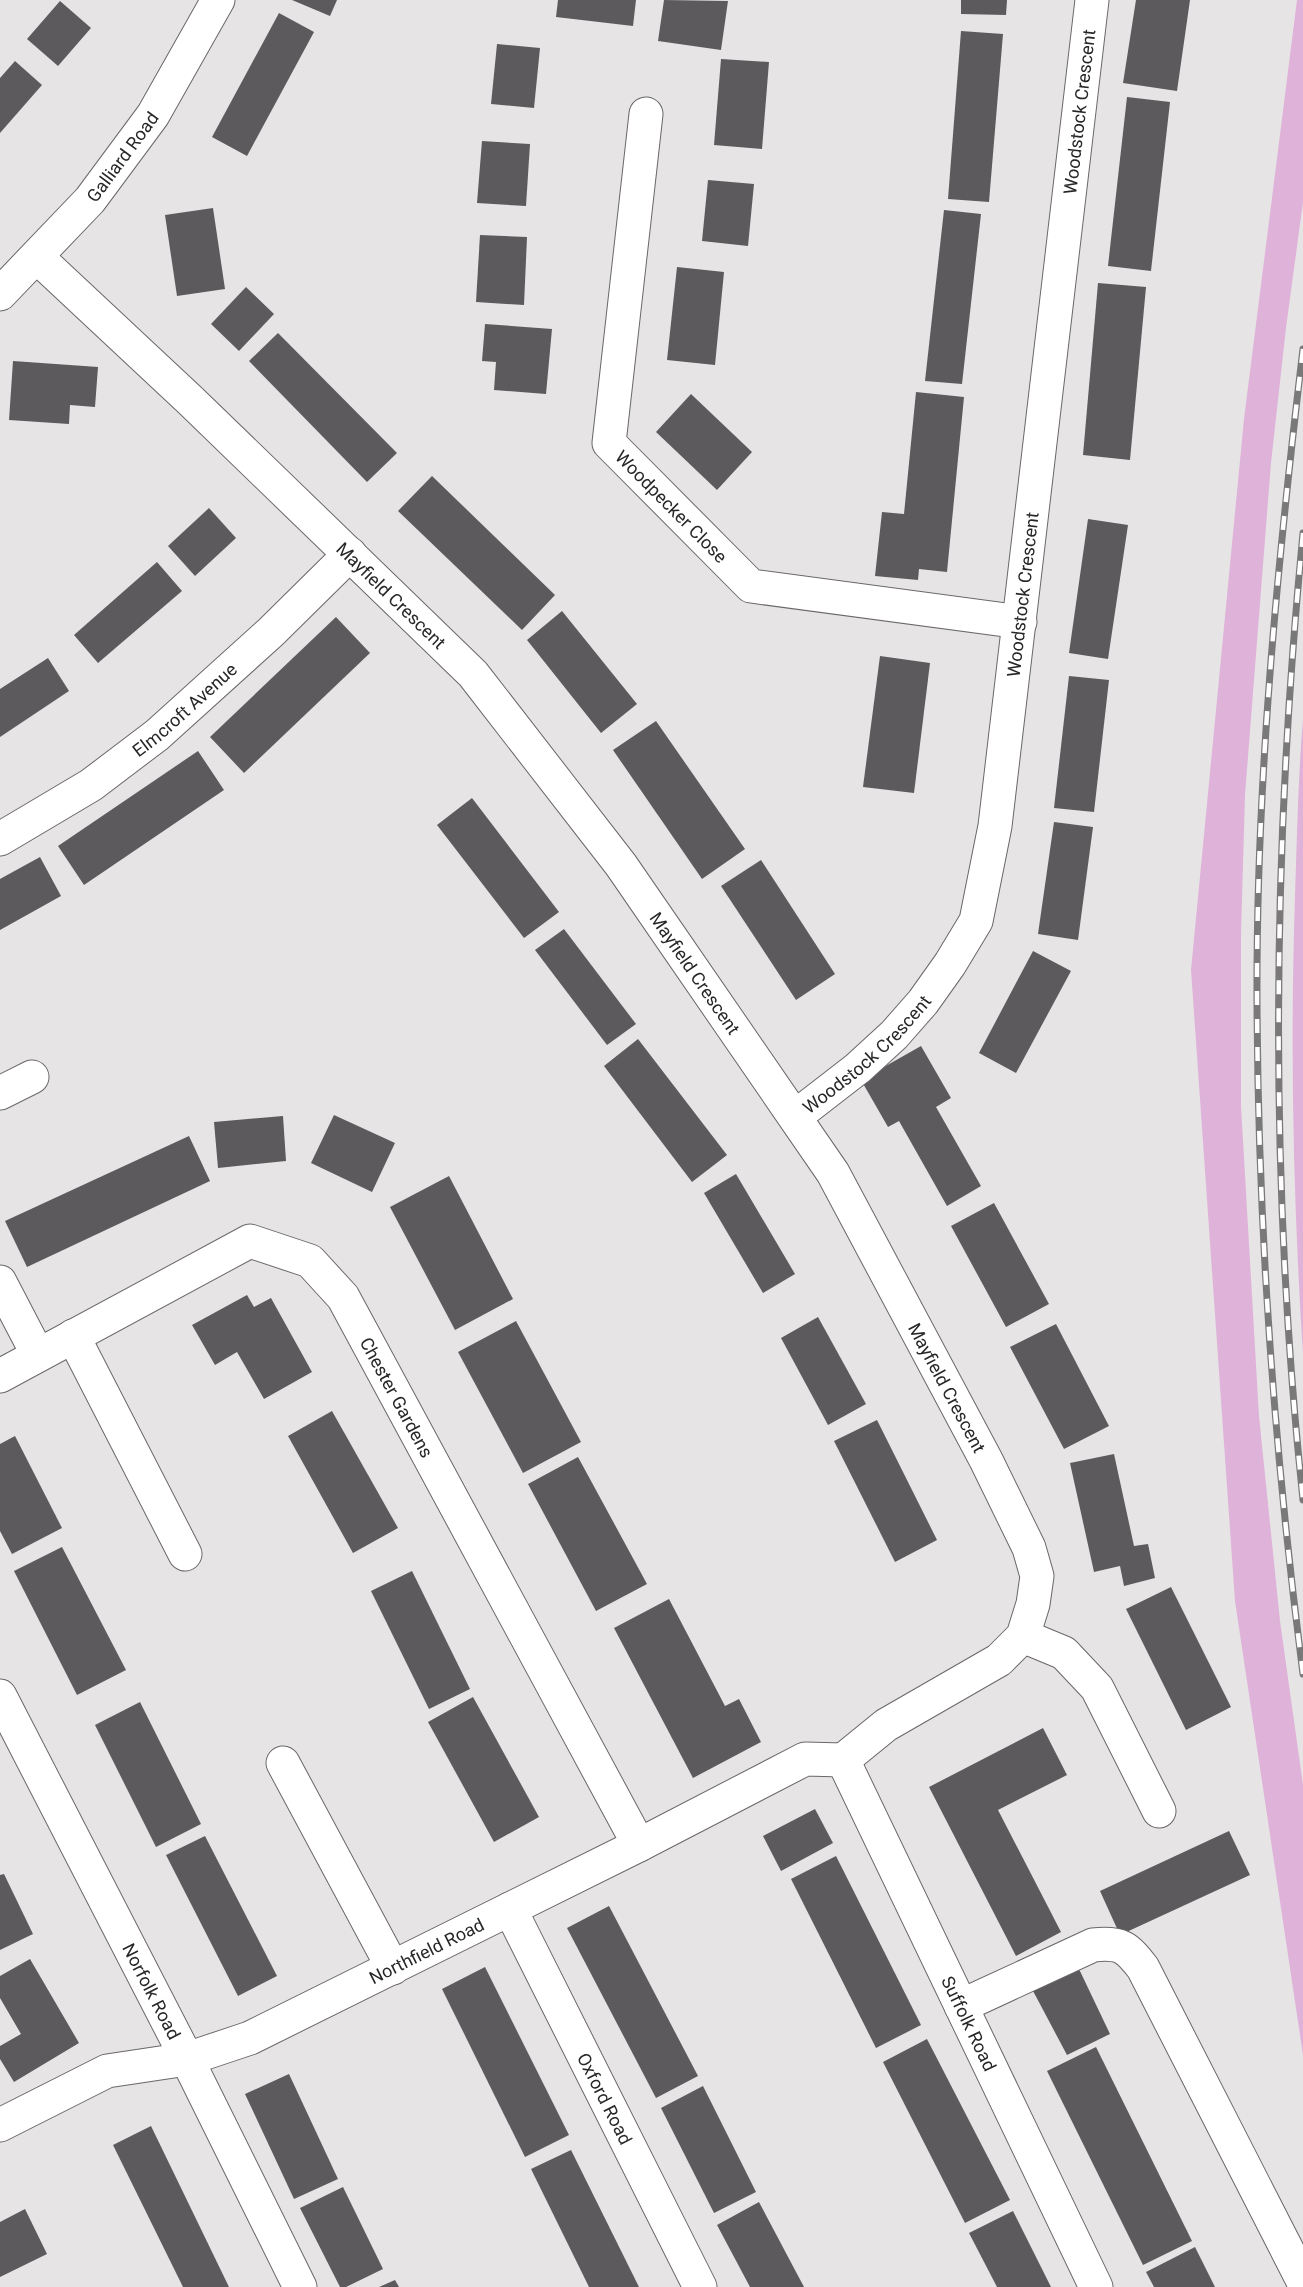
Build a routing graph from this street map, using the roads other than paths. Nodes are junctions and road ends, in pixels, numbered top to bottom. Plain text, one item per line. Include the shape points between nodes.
1 (218, 0) edge
2 (1092, 0) edge
3 (646, 114) dead end
4 (37, 257) junction
5 (0, 294) edge
6 (350, 554) junction
7 (1020, 622) junction
8 (0, 839) edge
9 (32, 1077) dead end
10 (0, 1093) edge
11 (796, 1116) junction
12 (0, 1282) edge
13 (73, 1336) junction
14 (38, 1355) junction
15 (0, 1376) edge
16 (185, 1554) dead end
17 (1023, 1636) junction
18 (0, 1696) edge
19 (843, 1760) junction
20 (283, 1763) dead end
21 (1159, 1810) dead end
22 (639, 1845) junction
23 (510, 1909) junction
24 (393, 1968) junction
25 (962, 2006) junction
26 (187, 2059) junction
27 (0, 2125) edge
28 (1303, 2280) edge
29 (300, 2287) edge
30 (700, 2287) edge
31 (1096, 2287) edge

1 - 4 street, Galliard Road via 153,115 90,200
2 - 7 street, Woodstock Crescent
3 - 7 street, Woodpecker Close via 609,444 751,586
4 - 5 street, Galliard Road
4 - 6 street, Mayfield Crescent
6 - 8 street, Elmcroft Avenue via 272,632 157,735 91,785
6 - 11 street, Mayfield Crescent via 472,674 621,865
7 - 11 street, Woodstock Crescent via 995,826 976,921 923,1002 894,1035
9 - 10 street
11 - 17 street, Mayfield Crescent via 838,1183 1029,1548 1036,1576
12 - 14 street
13 - 14 street, Chester Gardens
13 - 16 street
13 - 22 street, Chester Gardens via 250,1241 310,1261 343,1298
14 - 15 street, Chester Gardens
17 - 19 street, Mayfield Crescent via 999,1660 886,1725
17 - 21 street via 1064,1653 1097,1688
18 - 26 street, Norfolk Road
19 - 22 street, Northfield Road via 805,1760
19 - 25 street, Suffolk Road
20 - 24 street
22 - 23 street, Northfield Road
23 - 24 street, Northfield Road
23 - 30 street, Oxford Road
24 - 26 street, Northfield Road via 250,2038
25 - 28 street via 1093,1945 1113,1943 1131,1952 1143,1968
25 - 31 street, Suffolk Road
26 - 27 street, Northfield Road via 107,2071
26 - 29 street, Norfolk Road

